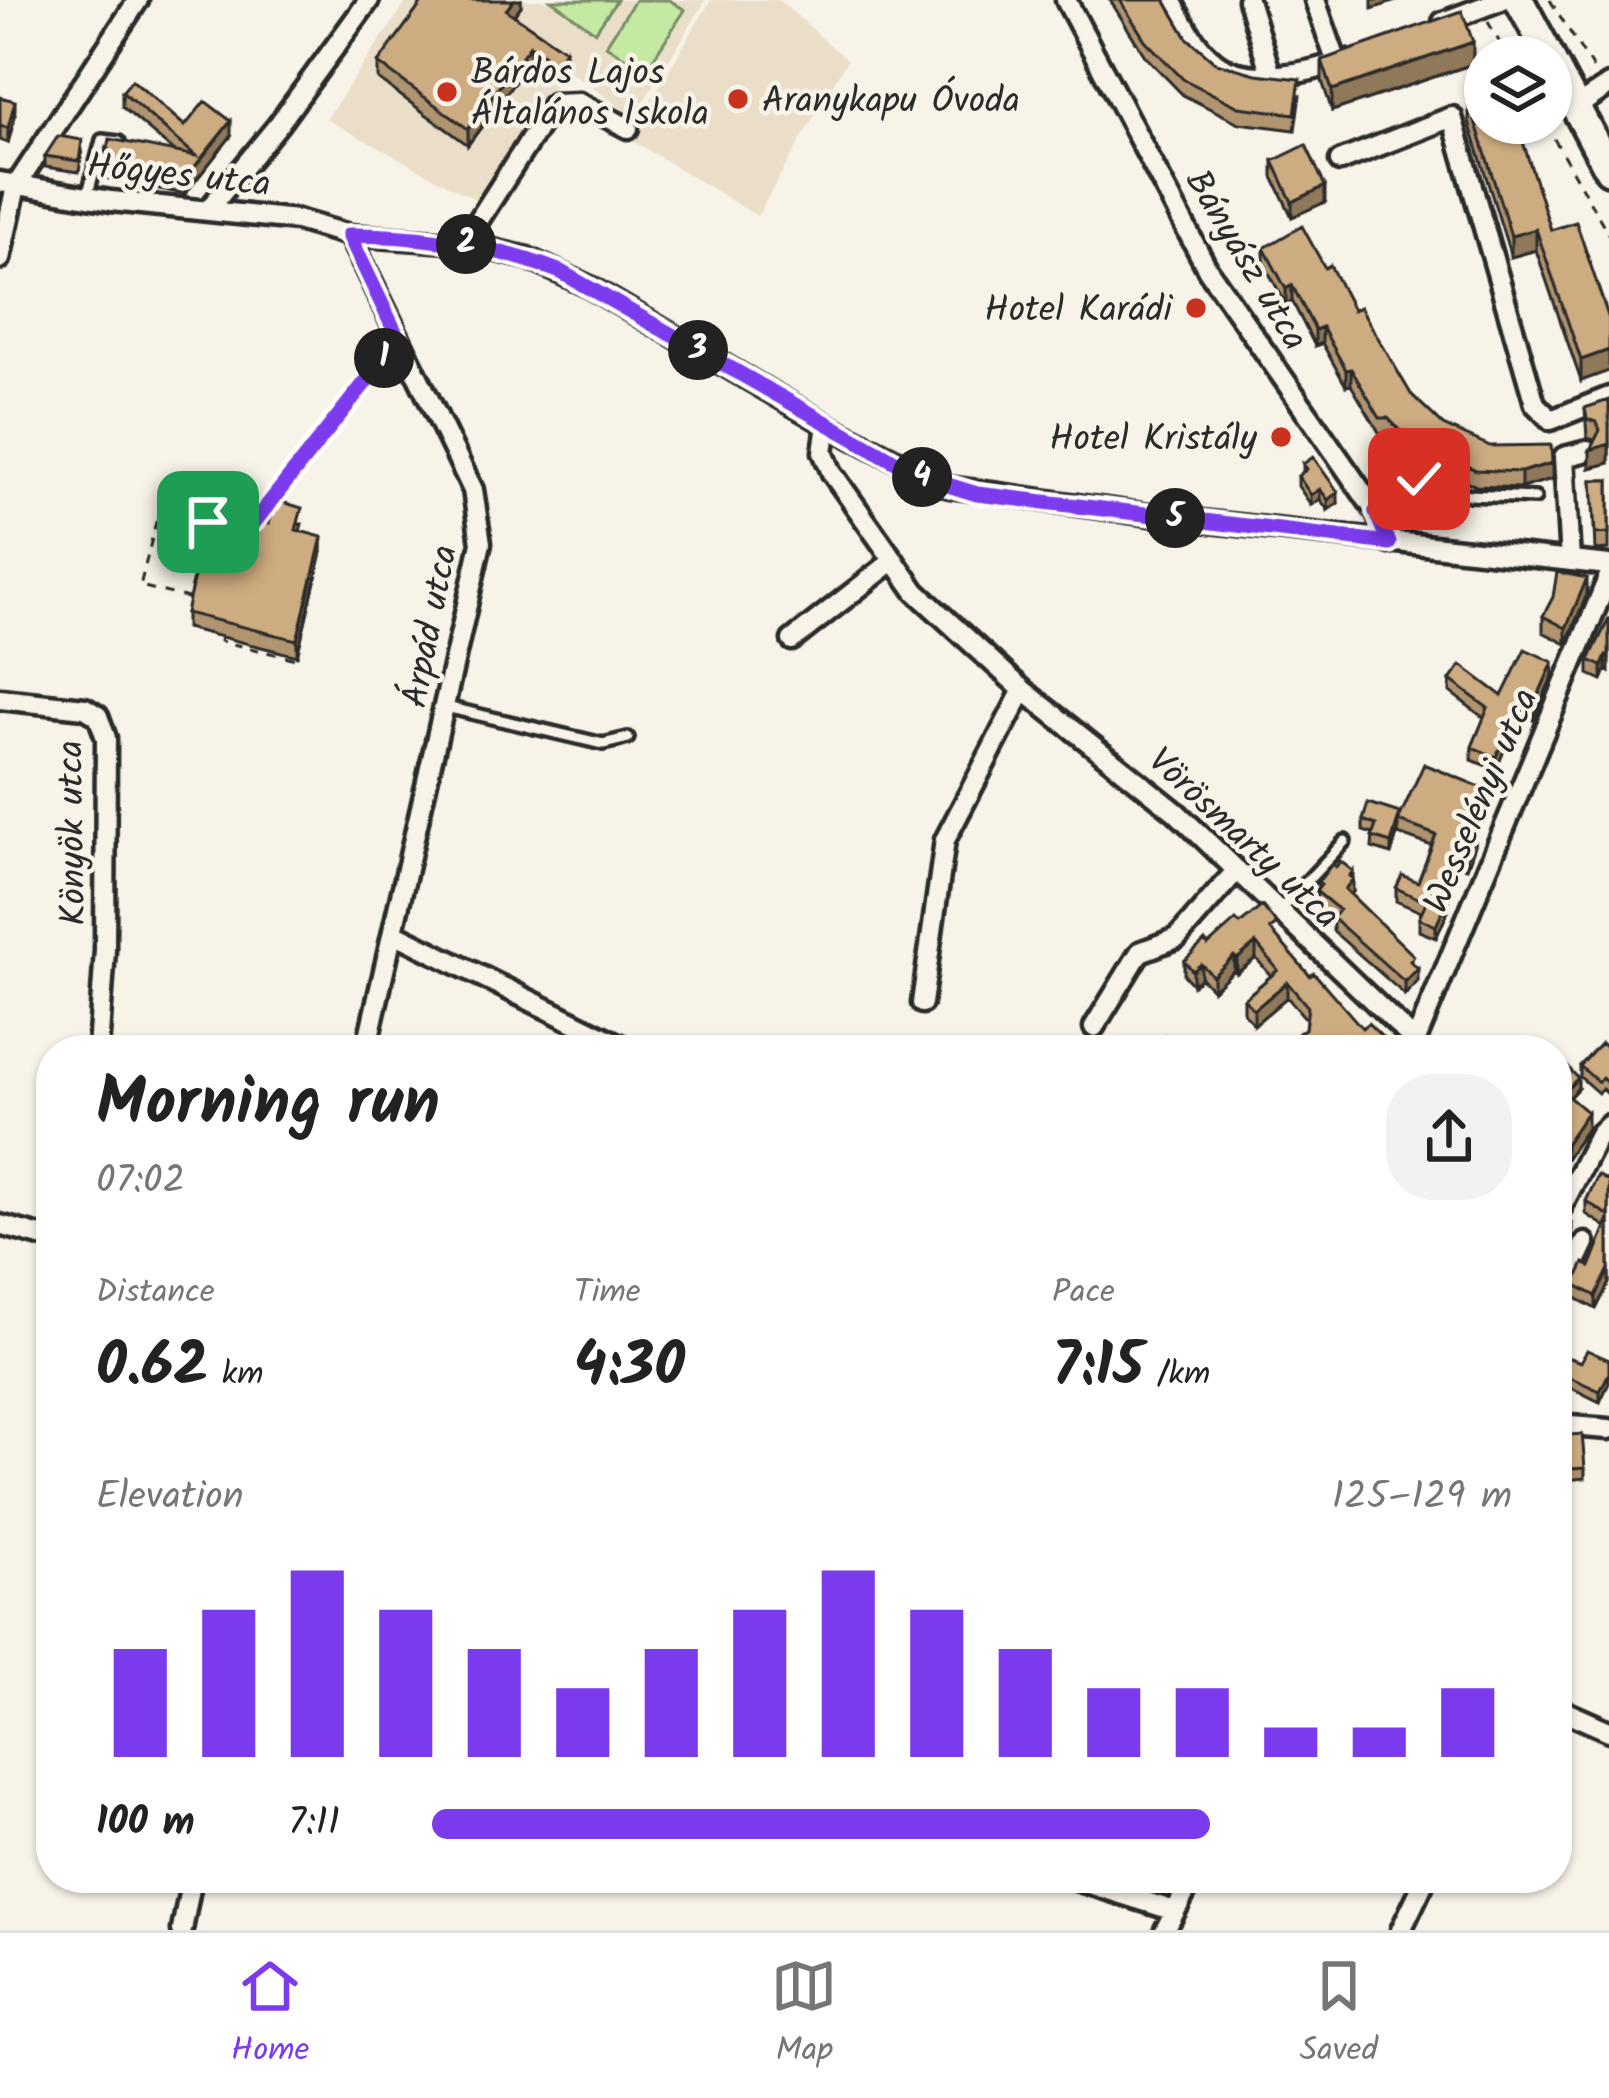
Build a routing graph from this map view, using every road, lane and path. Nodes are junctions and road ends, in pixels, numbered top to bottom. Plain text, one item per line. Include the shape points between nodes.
1 (138, 0) edge
2 (370, 0) edge
3 (1066, 0) edge
4 (1171, 0) edge
5 (1248, 0) edge
6 (1315, 0) edge
7 (1501, 0) edge
8 (1519, 0) edge
9 (1550, 0) edge
10 (1480, 8) junction
11 (1419, 31) edge
12 (1496, 36) edge
13 (1538, 36) edge
14 (1358, 55) edge
15 (1337, 62) junction
16 (1272, 78) junction
17 (1607, 87) edge
18 (1572, 99) edge
19 (1576, 106) junction
20 (628, 128) dead end
21 (136, 144) edge
22 (1557, 144) edge
23 (1340, 161) dead end
24 (1609, 170) edge
25 (8, 184) edge
26 (87, 197) junction
27 (208, 210) junction
28 (349, 235) junction
29 (1609, 235) edge
30 (464, 243) junction
31 (0, 259) edge
32 (399, 340) junction
33 (1609, 397) edge
34 (827, 425) junction
35 (1587, 451) edge
36 (1534, 498) dead end
37 (1376, 512) junction
38 (255, 521) edge
39 (208, 522) edge
40 (202, 531) junction
41 (1389, 543) junction
42 (894, 560) junction
43 (1570, 561) junction
44 (1609, 565) edge
45 (194, 574) junction
46 (1609, 575) edge
47 (214, 578) edge
48 (224, 625) edge
49 (792, 640) dead end
50 (296, 659) dead end
51 (1023, 690) junction
52 (0, 699) edge
53 (446, 707) junction
54 (628, 738) dead end
55 (1345, 841) dead end
56 (1237, 870) junction
57 (1279, 910) junction
58 (394, 933) junction
59 (922, 1003) dead end
60 (1094, 1028) dead end
61 (99, 1035) edge
62 (370, 1035) edge
63 (600, 1035) edge
64 (1403, 1035) edge
65 (1417, 1035) edge
66 (1609, 1124) edge
67 (1572, 1187) edge
68 (0, 1225) edge
69 (36, 1235) edge
70 (1585, 1243) dead end
71 (1572, 1270) edge
72 (1572, 1426) edge
73 (1609, 1429) edge
74 (1572, 1715) edge
75 (1609, 1731) edge
76 (189, 1893) edge
77 (1118, 1893) edge
78 (1184, 1893) edge
79 (1419, 1893) edge
80 (1175, 1911) junction
81 (182, 1930) edge
82 (1165, 1930) edge
83 (1401, 1930) edge

1 - 25 street
2 - 27 street
3 - 37 street, Bányász utca via 1208,270
4 - 16 street via 1217,65
5 - 16 street
6 - 15 street
7 - 10 street
8 - 13 street
9 - 17 path
10 - 11 street
10 - 12 path
14 - 15 street
15 - 16 street
17 - 19 street
18 - 19 street
19 - 24 street
20 - 30 street via 579,103 553,104
21 - 26 lane via 102,140
22 - 29 path
23 - 33 street via 1452,117 1535,404 1551,420
25 - 26 street, Hőgyes utca
25 - 31 street
26 - 27 street, Hőgyes utca
27 - 28 street, Hőgyes utca
28 - 30 street, Hőgyes utca
28 - 32 street, Árpád utca
30 - 34 street, Hőgyes utca via 574,279
32 - 38 lane
32 - 53 street, Árpád utca via 472,490 480,524 477,573
34 - 41 street, Hőgyes utca via 922,477 977,494
34 - 42 street, Vörösmarty utca via 823,452 832,473
35 - 43 street via 1564,457
36 - 37 lane via 1468,495 1419,479
37 - 41 street, Bányász utca
39 - 40 path
40 - 45 path
40 - 45 path via 156,522 140,586 188,598
41 - 43 street, Hőgyes utca
42 - 49 street
42 - 51 street, Vörösmarty utca via 916,592
43 - 44 street, Hőgyes utca
45 - 47 path
46 - 65 street, Wesselényi utca
48 - 50 path via 220,641
51 - 56 street, Vörösmarty utca
51 - 59 street via 945,840
52 - 61 street, Könyök utca via 85,708 98,716 106,738
53 - 54 lane via 603,744
53 - 58 street, Árpád utca
55 - 57 lane
56 - 57 street, Vörösmarty utca
56 - 60 street via 1177,938 1140,952
57 - 64 street, Vörösmarty utca
58 - 62 street, Árpád utca
58 - 63 street
66 - 67 street
68 - 69 street
70 - 71 street
72 - 73 street
74 - 75 street
76 - 81 street
77 - 80 street
78 - 80 street
79 - 83 street
80 - 82 street

